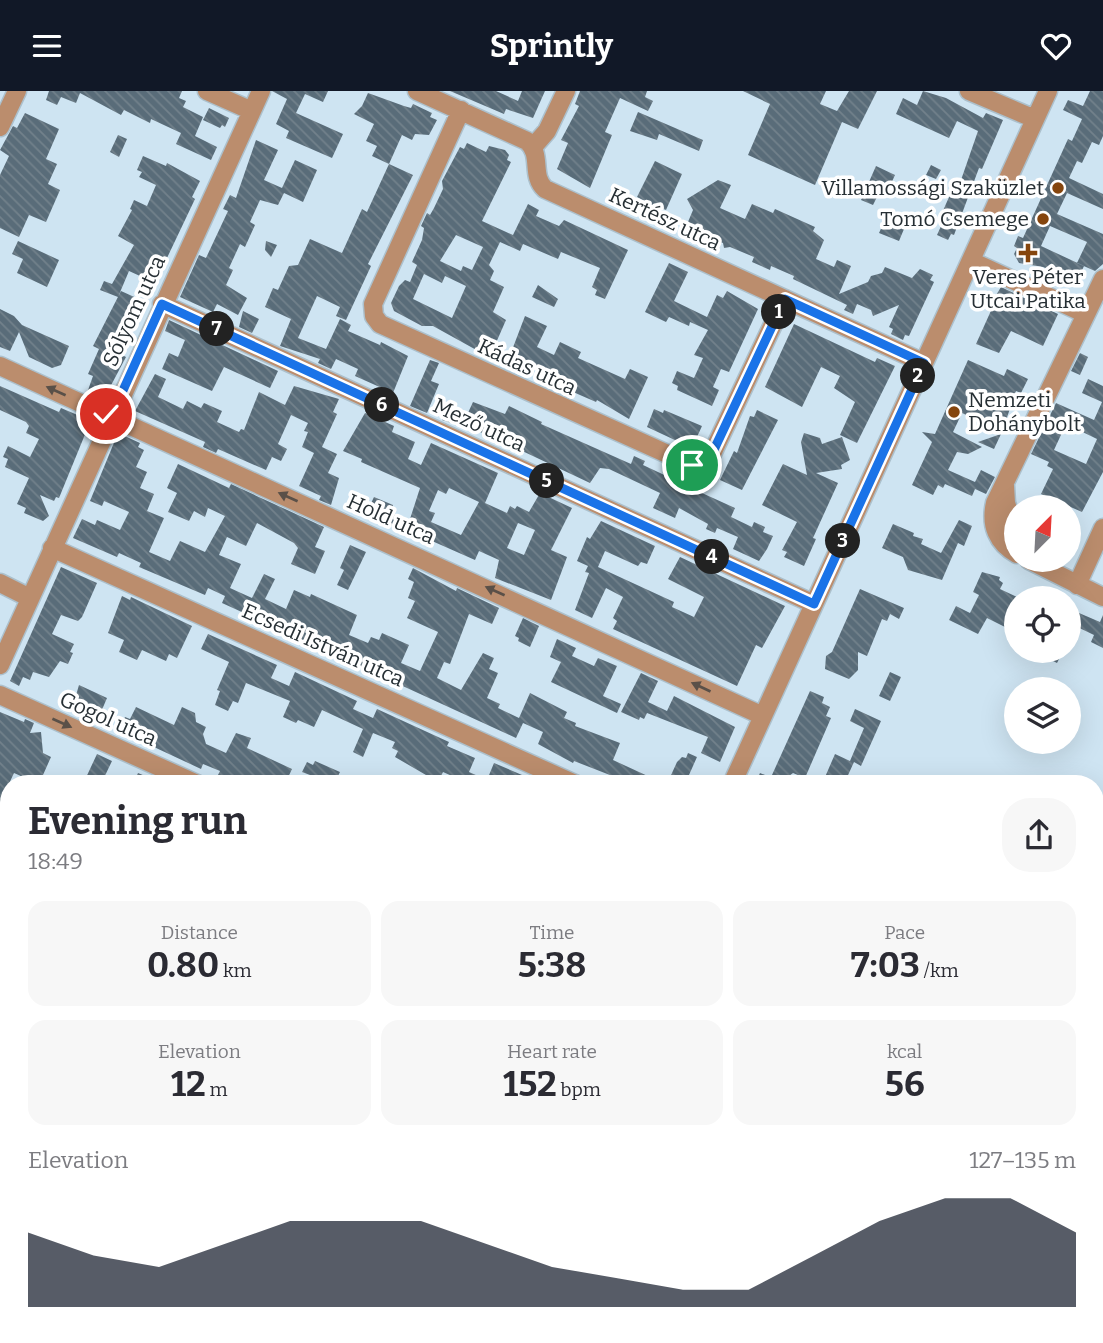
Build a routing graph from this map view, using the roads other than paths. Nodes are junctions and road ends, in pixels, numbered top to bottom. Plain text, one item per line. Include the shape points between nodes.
1 (17, 91) edge
2 (207, 91) edge
3 (261, 91) edge
4 (417, 91) edge
5 (566, 91) edge
6 (969, 91) edge
7 (1048, 91) edge
8 (461, 110) junction
9 (252, 111) junction
10 (1035, 119) junction
11 (0, 127) edge
12 (533, 147) junction
13 (971, 261) junction
14 (1103, 279) edge
15 (785, 299) junction
16 (162, 304) junction
17 (1086, 314) junction
18 (924, 363) junction
19 (0, 366) edge
20 (111, 417) junction
21 (1008, 473) junction
22 (1005, 495) edge
23 (1103, 528) edge
24 (1004, 542) edge
25 (52, 548) junction
26 (1053, 572) edge
27 (0, 583) edge
28 (1077, 585) junction
29 (1103, 597) edge
30 (30, 598) junction
31 (814, 604) junction
32 (0, 665) edge
33 (0, 695) edge
34 (763, 716) junction
35 (177, 775) edge
36 (555, 775) edge
37 (736, 775) edge

1 - 11 street
2 - 9 street
3 - 9 street, Sólyom utca
4 - 8 street
5 - 12 street via 547,131
6 - 10 street
7 - 10 street
8 - 12 street
8 - 15 street, Kádas utca via 373,304 373,316 382,325 694,466 711,456
9 - 16 street, Sólyom utca
10 - 13 street
12 - 15 street, Kertész utca via 537,178 544,188
13 - 17 street
13 - 18 street
14 - 17 street
15 - 18 street, Kertész utca
16 - 20 street, Sólyom utca
16 - 31 street, Mező utca
17 - 21 street
18 - 31 street
20 -> 19 street, Hold utca
20 - 25 street, Sólyom utca
34 -> 20 street, Hold utca
21 - 22 street
21 - 24 street via 993,518
23 - 28 street
25 - 30 street, Sólyom utca
25 - 36 street, Ecsedi István utca
26 - 28 street
27 - 30 street
28 - 29 street
30 - 32 street, Sólyom utca
31 - 34 street
33 -> 35 street, Gogol utca
34 - 37 street

